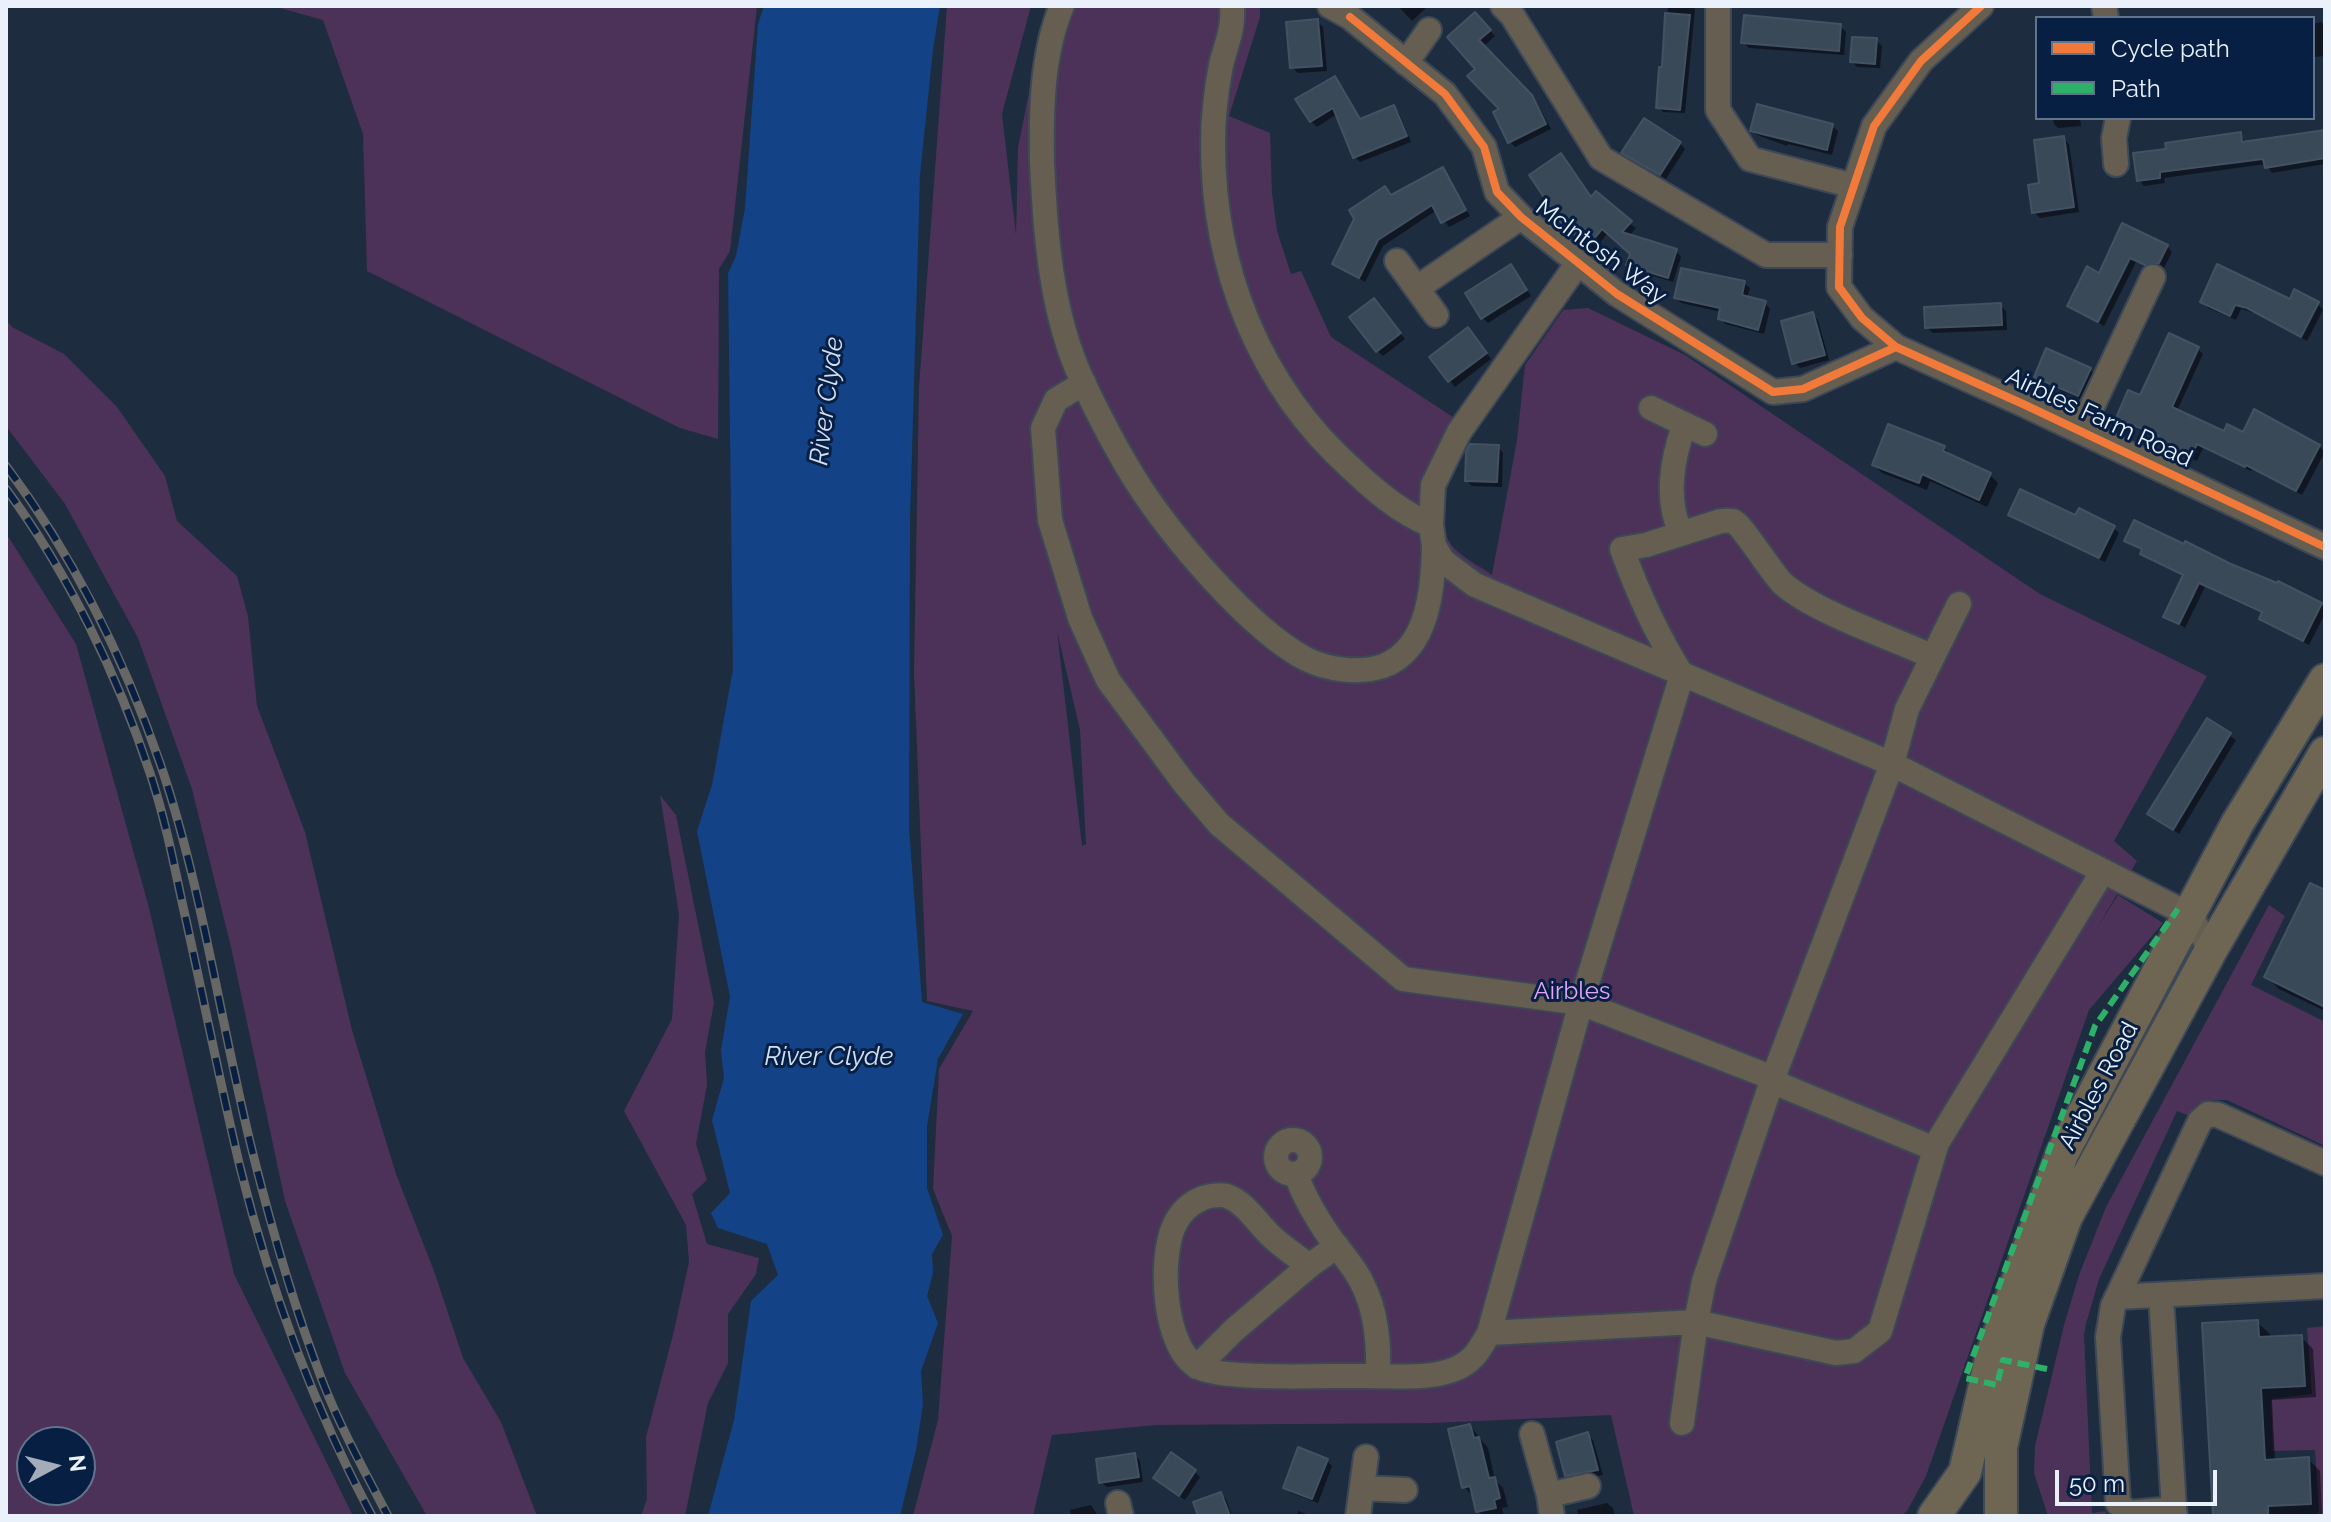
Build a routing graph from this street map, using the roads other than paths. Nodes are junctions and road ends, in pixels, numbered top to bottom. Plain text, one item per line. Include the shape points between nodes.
1 (1062, 6) edge
2 (1232, 6) edge
3 (1503, 6) edge
4 (1718, 6) edge
5 (1981, 6) edge
6 (1340, 11) edge
7 (1429, 30) dead end
8 (1406, 63) junction
9 (2118, 120) edge
10 (2116, 164) dead end
11 (1854, 186) junction
12 (1521, 217) junction
13 (1840, 255) junction
14 (1397, 261) dead end
15 (1578, 263) junction
16 (2153, 277) dead end
17 (1417, 288) junction
18 (1436, 315) dead end
19 (1896, 347) junction
20 (1084, 383) junction
21 (1651, 408) dead end
22 (2081, 430) junction
23 (1681, 533) junction
24 (1433, 536) junction
25 (2325, 547) edge
26 (1959, 604) dead end
27 (1931, 656) junction
28 (1682, 675) junction
29 (2325, 680) edge
30 (2325, 753) edge
31 (1892, 764) junction
32 (2103, 871) junction
33 (2189, 914) junction
34 (2211, 950) junction
35 (1581, 1003) junction
36 (1773, 1078) junction
37 (1935, 1149) junction
38 (2325, 1163) edge
39 (1296, 1174) dead end
40 (1337, 1246) junction
41 (1309, 1266) junction
42 (2325, 1286) edge
43 (2161, 1295) junction
44 (2117, 1297) junction
45 (1696, 1322) junction
46 (1489, 1333) junction
47 (1197, 1367) junction
48 (1378, 1376) junction
49 (1682, 1423) dead end
50 (1532, 1434) dead end
51 (1366, 1457) dead end
52 (1588, 1486) dead end
53 (1362, 1488) junction
54 (1405, 1490) dead end
55 (1551, 1505) edge
56 (2175, 1512) edge
57 (1358, 1516) edge
58 (1934, 1516) edge
59 (2001, 1516) edge

1 - 20 street via 1044,87 1043,186 1058,303
2 - 24 street via 1213,141 1222,243 1240,304 1268,367 1310,427
3 - 13 street via 1601,158 1766,255
4 - 11 street via 1718,110 1750,159
5 - 11 street, Airbles Farm Road via 1921,61 1874,126
6 - 8 street, McIntosh Way
7 - 8 street
8 - 12 street, McIntosh Way via 1445,94 1484,147 1497,192
9 - 10 street
11 - 13 street, Airbles Farm Road via 1840,227
12 - 15 street, McIntosh Way
12 - 17 street
13 - 19 street, Airbles Farm Road via 1839,287 1862,318
14 - 17 street
15 - 19 street, McIntosh Way via 1617,294 1773,392 1803,389
15 - 24 street via 1459,432 1433,485
16 - 22 street
17 - 18 street
19 - 22 street, Airbles Farm Road
20 - 24 street via 1135,480 1164,522 1263,628 1309,661 1373,669 1405,651 1428,609
20 - 35 street via 1056,400 1043,428 1050,520 1080,618 1108,680 1184,783 1219,824 1403,979
21 - 23 street via 1694,430 1673,462
22 - 25 street, Airbles Farm Road
23 - 27 street via 1732,520 1784,584 1815,605
23 - 28 street via 1622,549 1638,593
24 - 28 street via 1443,561 1475,585
26 - 27 street
27 - 31 street via 1907,709
28 - 31 street
28 - 35 street
29 - 33 main road, Airbles Road
30 - 34 main road, Airbles Road
31 - 32 street
31 - 36 street
32 - 33 street
32 - 37 street
33 - 34 street
33 - 58 main road, Airbles Road via 2062,1154 1992,1355 1965,1472
34 - 59 main road, Airbles Road via 2066,1217 2028,1324 2001,1447
35 - 36 street
35 - 46 street
36 - 37 street
36 - 45 street via 1704,1281
37 - 45 street via 1880,1331 1854,1351 1836,1353
38 - 44 street via 2208,1114 2200,1121
39 - 40 street
40 - 41 street
40 - 48 street via 1371,1304
41 - 47 street
41 - 47 street via 1274,1239 1244,1205 1226,1195 1192,1203 1168,1241 1166,1274 1172,1328
42 - 43 street
43 - 44 street
43 - 56 street
44 - 56 street via 2108,1337 2118,1503 2128,1513
45 - 46 street
45 - 49 street
46 - 48 street via 1472,1359 1455,1369
47 - 48 street via 1232,1374
50 - 55 street
51 - 53 street
52 - 55 street
53 - 54 street
53 - 57 street

